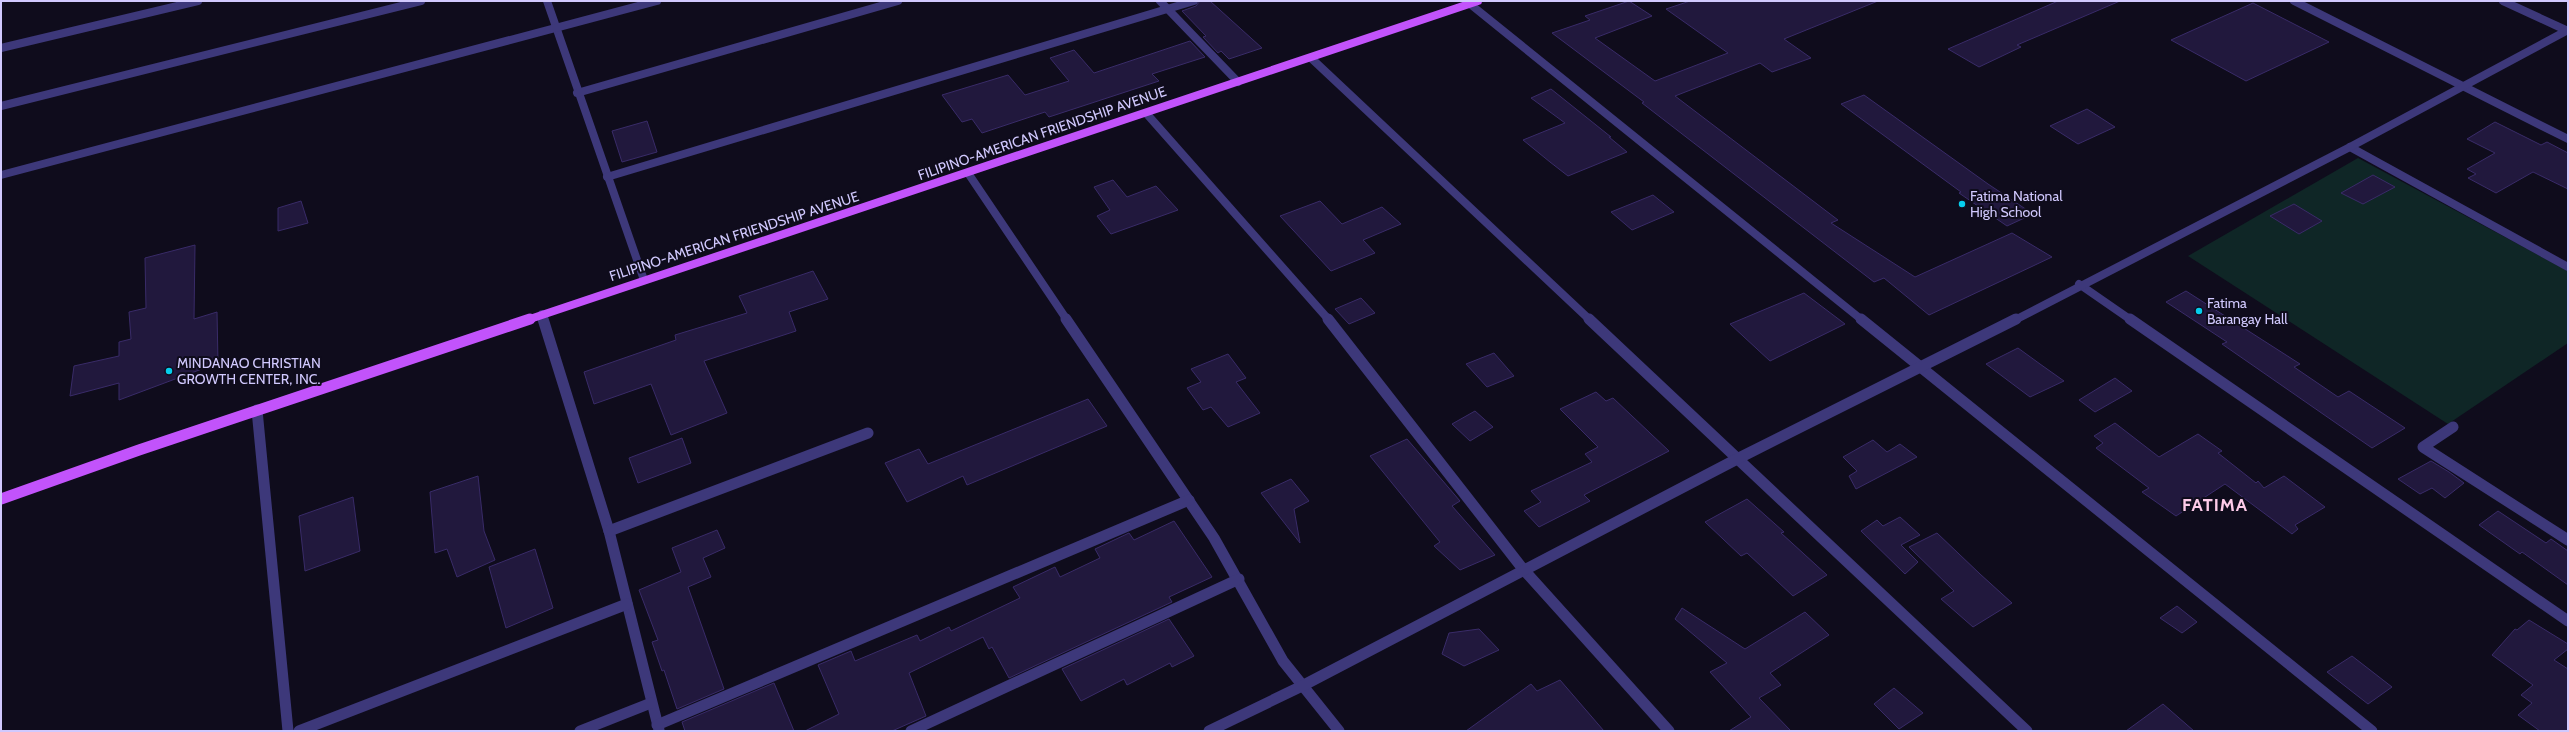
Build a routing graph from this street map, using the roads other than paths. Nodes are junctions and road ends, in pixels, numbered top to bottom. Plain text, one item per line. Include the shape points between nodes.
1 (198, 1) edge
2 (421, 1) edge
3 (546, 1) edge
4 (657, 1) edge
5 (898, 1) edge
6 (1160, 1) edge
7 (1194, 1) edge
8 (2294, 1) edge
9 (2503, 1) edge
10 (1474, 2) edge
11 (1168, 9) junction
12 (556, 28) junction
13 (2568, 31) edge
14 (1, 48) edge
15 (1311, 58) junction
16 (1238, 82) junction
17 (2463, 87) junction
18 (577, 93) junction
19 (1, 106) edge
20 (1146, 113) junction
21 (2568, 139) edge
22 (2350, 147) junction
23 (968, 173) junction
24 (1, 175) edge
25 (606, 177) junction
26 (2568, 267) edge
27 (644, 280) junction
28 (2079, 284) junction
29 (542, 314) junction
30 (1923, 367) junction
31 (257, 410) junction
32 (2453, 427) dead end
33 (868, 433) dead end
34 (1738, 458) junction
35 (1, 499) edge
36 (1189, 500) junction
37 (609, 531) junction
38 (2568, 540) edge
39 (1523, 569) junction
40 (1239, 579) junction
41 (627, 604) junction
42 (2568, 621) edge
43 (1302, 686) junction
44 (651, 703) junction
45 (658, 728) edge
46 (288, 731) edge
47 (299, 731) edge
48 (580, 731) edge
49 (911, 731) edge
50 (1210, 731) edge
51 (1339, 731) edge
52 (1669, 731) edge
53 (2027, 731) edge
54 (2372, 731) edge

1 - 14 street
2 - 19 street
3 - 12 street
4 - 12 street
5 - 18 street
6 - 11 street
7 - 11 street
8 - 17 street
9 - 13 street
10 - 15 main road, FILIPINO-AMERICAN FRIENDSHIP AVENUE
10 - 30 street
11 - 16 street
11 - 25 street
12 - 18 street
12 - 24 street
13 - 17 street
15 - 16 main road, FILIPINO-AMERICAN FRIENDSHIP AVENUE
15 - 34 street
16 - 20 main road, FILIPINO-AMERICAN FRIENDSHIP AVENUE
17 - 21 street
17 - 22 street
18 - 25 street
20 - 23 main road, FILIPINO-AMERICAN FRIENDSHIP AVENUE
20 - 39 street via 1342,335
22 - 26 street
22 - 28 street
23 - 27 main road, FILIPINO-AMERICAN FRIENDSHIP AVENUE
23 - 36 street
25 - 27 street
27 - 29 main road, FILIPINO-AMERICAN FRIENDSHIP AVENUE
28 - 30 street
28 - 42 street
29 - 31 main road, FILIPINO-AMERICAN FRIENDSHIP AVENUE
29 - 37 street
30 - 34 street
30 - 54 street
31 - 35 main road, FILIPINO-AMERICAN FRIENDSHIP AVENUE
31 - 46 street
32 - 38 street via 2423,447
33 - 37 street
34 - 39 street
34 - 53 street
36 - 40 street
36 - 45 street
37 - 41 street
39 - 43 street
39 - 52 street
40 - 43 street via 1268,637
40 - 49 street
41 - 44 street
41 - 47 street
43 - 50 street
43 - 51 street
44 - 45 street
44 - 48 street

